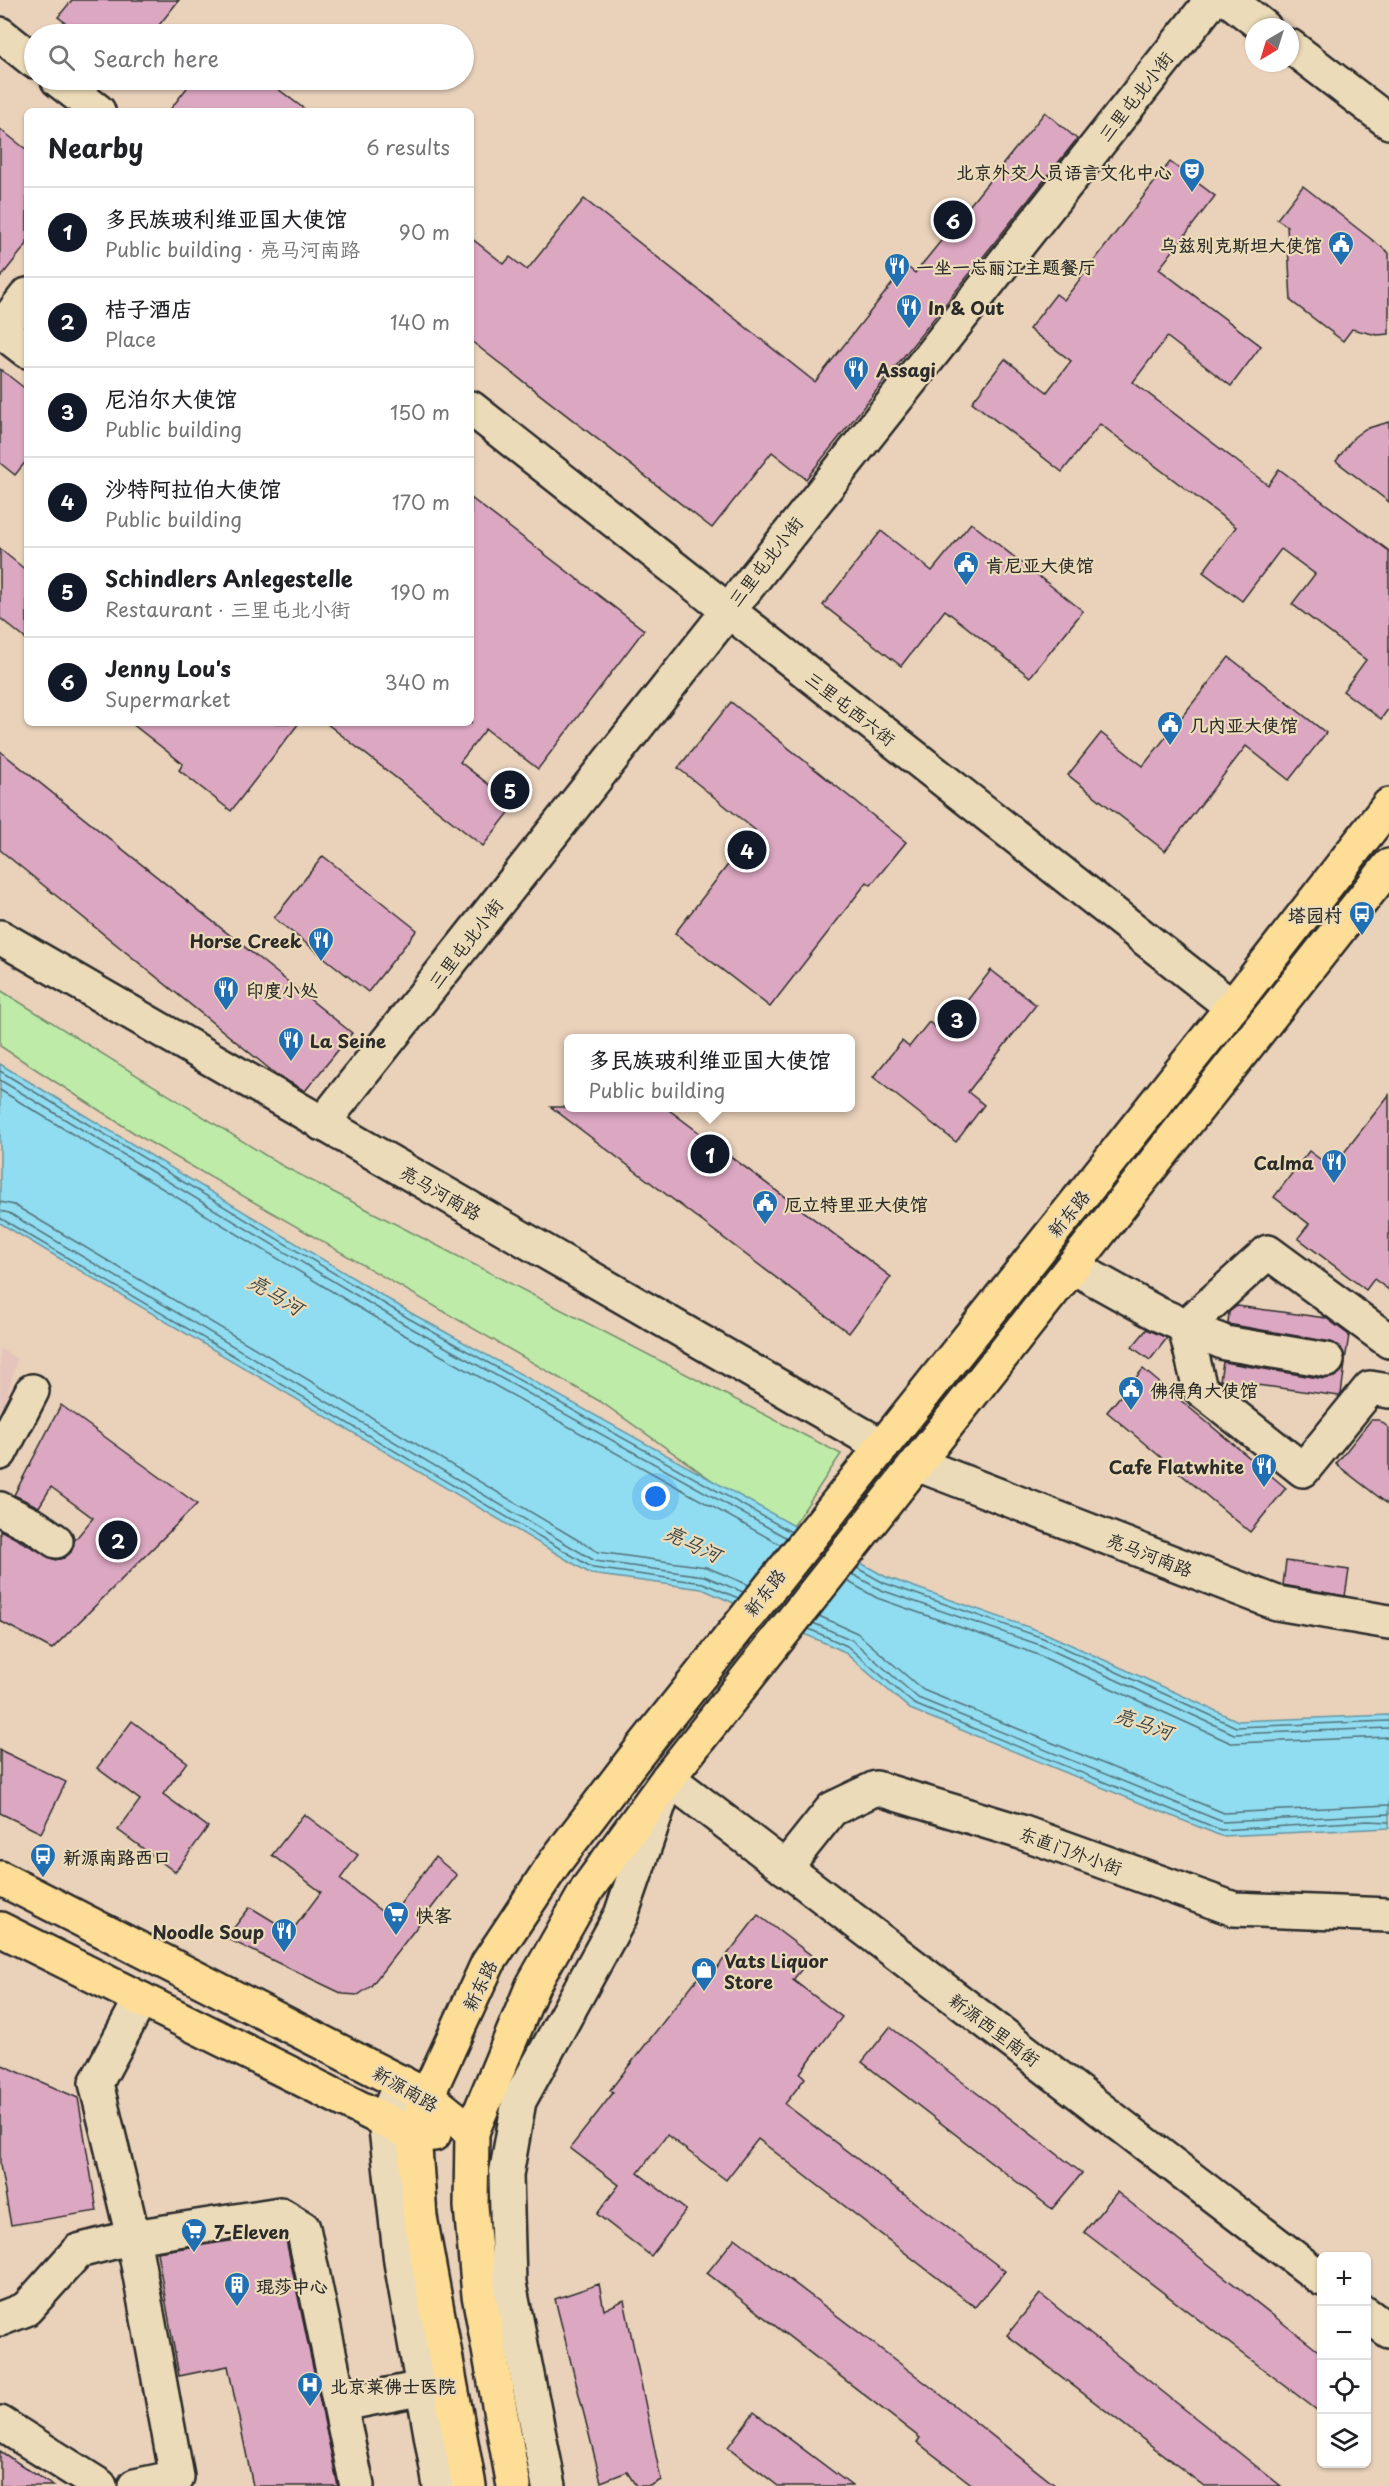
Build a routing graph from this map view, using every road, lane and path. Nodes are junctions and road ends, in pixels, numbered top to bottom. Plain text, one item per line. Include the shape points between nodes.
1 (1212, 0) edge
2 (1229, 0) edge
3 (1252, 18) edge
4 (0, 34) edge
5 (24, 53) edge
6 (1299, 53) edge
7 (71, 90) edge
8 (94, 108) edge
9 (1389, 122) edge
10 (24, 299) edge
11 (0, 330) edge
12 (24, 349) edge
13 (474, 410) edge
14 (726, 610) junction
15 (1389, 805) edge
16 (1389, 866) edge
17 (0, 937) edge
18 (1232, 1007) junction
19 (322, 1124) junction
20 (1073, 1267) junction
21 (1185, 1327) junction
22 (1389, 1341) edge
23 (1327, 1360) dead end
24 (32, 1391) dead end
25 (1389, 1391) edge
26 (882, 1446) junction
27 (0, 1453) edge
28 (917, 1464) junction
29 (0, 1509) edge
30 (56, 1541) dead end
31 (1389, 1622) edge
32 (668, 1778) junction
33 (785, 1868) junction
34 (0, 1878) edge
35 (1389, 1915) edge
36 (0, 1929) edge
37 (141, 1999) junction
38 (414, 2089) junction
39 (385, 2120) junction
40 (472, 2132) junction
41 (414, 2135) junction
42 (132, 2237) junction
43 (1317, 2275) edge
44 (1371, 2318) edge
45 (0, 2319) edge
46 (1389, 2331) edge
47 (423, 2388) junction
48 (342, 2404) junction
49 (0, 2423) edge
50 (100, 2486) edge
51 (135, 2486) edge
52 (357, 2486) edge
53 (440, 2486) edge
54 (469, 2486) edge
55 (514, 2486) edge
56 (549, 2486) edge

1 - 14 street, 三里屯北小街
2 - 3 street
4 - 5 street
6 - 9 street
7 - 8 street
10 - 11 street
11 - 12 street
13 - 14 street, 三里屯西六街
14 - 18 street, 三里屯西六街
14 - 19 street, 三里屯北小街
15 - 18 main road, 新东路
16 - 20 main road, 新东路
17 - 19 street, 亮马河南路
18 - 26 main road, 新东路
19 - 26 street, 亮马河南路
20 - 21 street
20 - 28 main road, 新东路
21 - 22 street via 1268,1252
21 - 23 street via 1225,1342
21 - 25 street via 1200,1389 1303,1470 1370,1388
24 - 27 street
26 - 38 main road, 新东路 via 555,1862 488,1963
28 - 31 street, 亮马河南路 via 1277,1603
28 - 32 main road, 新东路
29 - 30 street
32 - 33 street, 新源西里南街
32 - 40 main road, 新东路 via 588,1888 533,1985
32 - 56 street via 621,1915 519,2101 513,2133 506,2175 509,2284
33 - 35 street, 东直门外小街 via 832,1809 876,1788 1021,1832 1234,1909
33 - 43 street, 新源西里南街
34 - 38 main road, 新源南路
36 - 37 main road, 新源南路
37 - 39 main road, 新源南路
37 - 42 street via 96,2083
38 - 39 street
38 - 40 main road, 新源南路
38 - 41 main road, 新东路
39 - 41 main road, 新源南路
39 - 47 street via 401,2262
40 - 41 main road, 新源南路
40 - 55 main road, 新东路 via 471,2206 478,2295
41 - 54 main road, 新东路 via 420,2217
42 - 45 street via 78,2251 26,2309
42 - 48 street via 280,2214 303,2228
42 - 51 street via 177,2477
44 - 46 street
47 - 48 street
47 - 53 street
48 - 52 street
49 - 50 street

